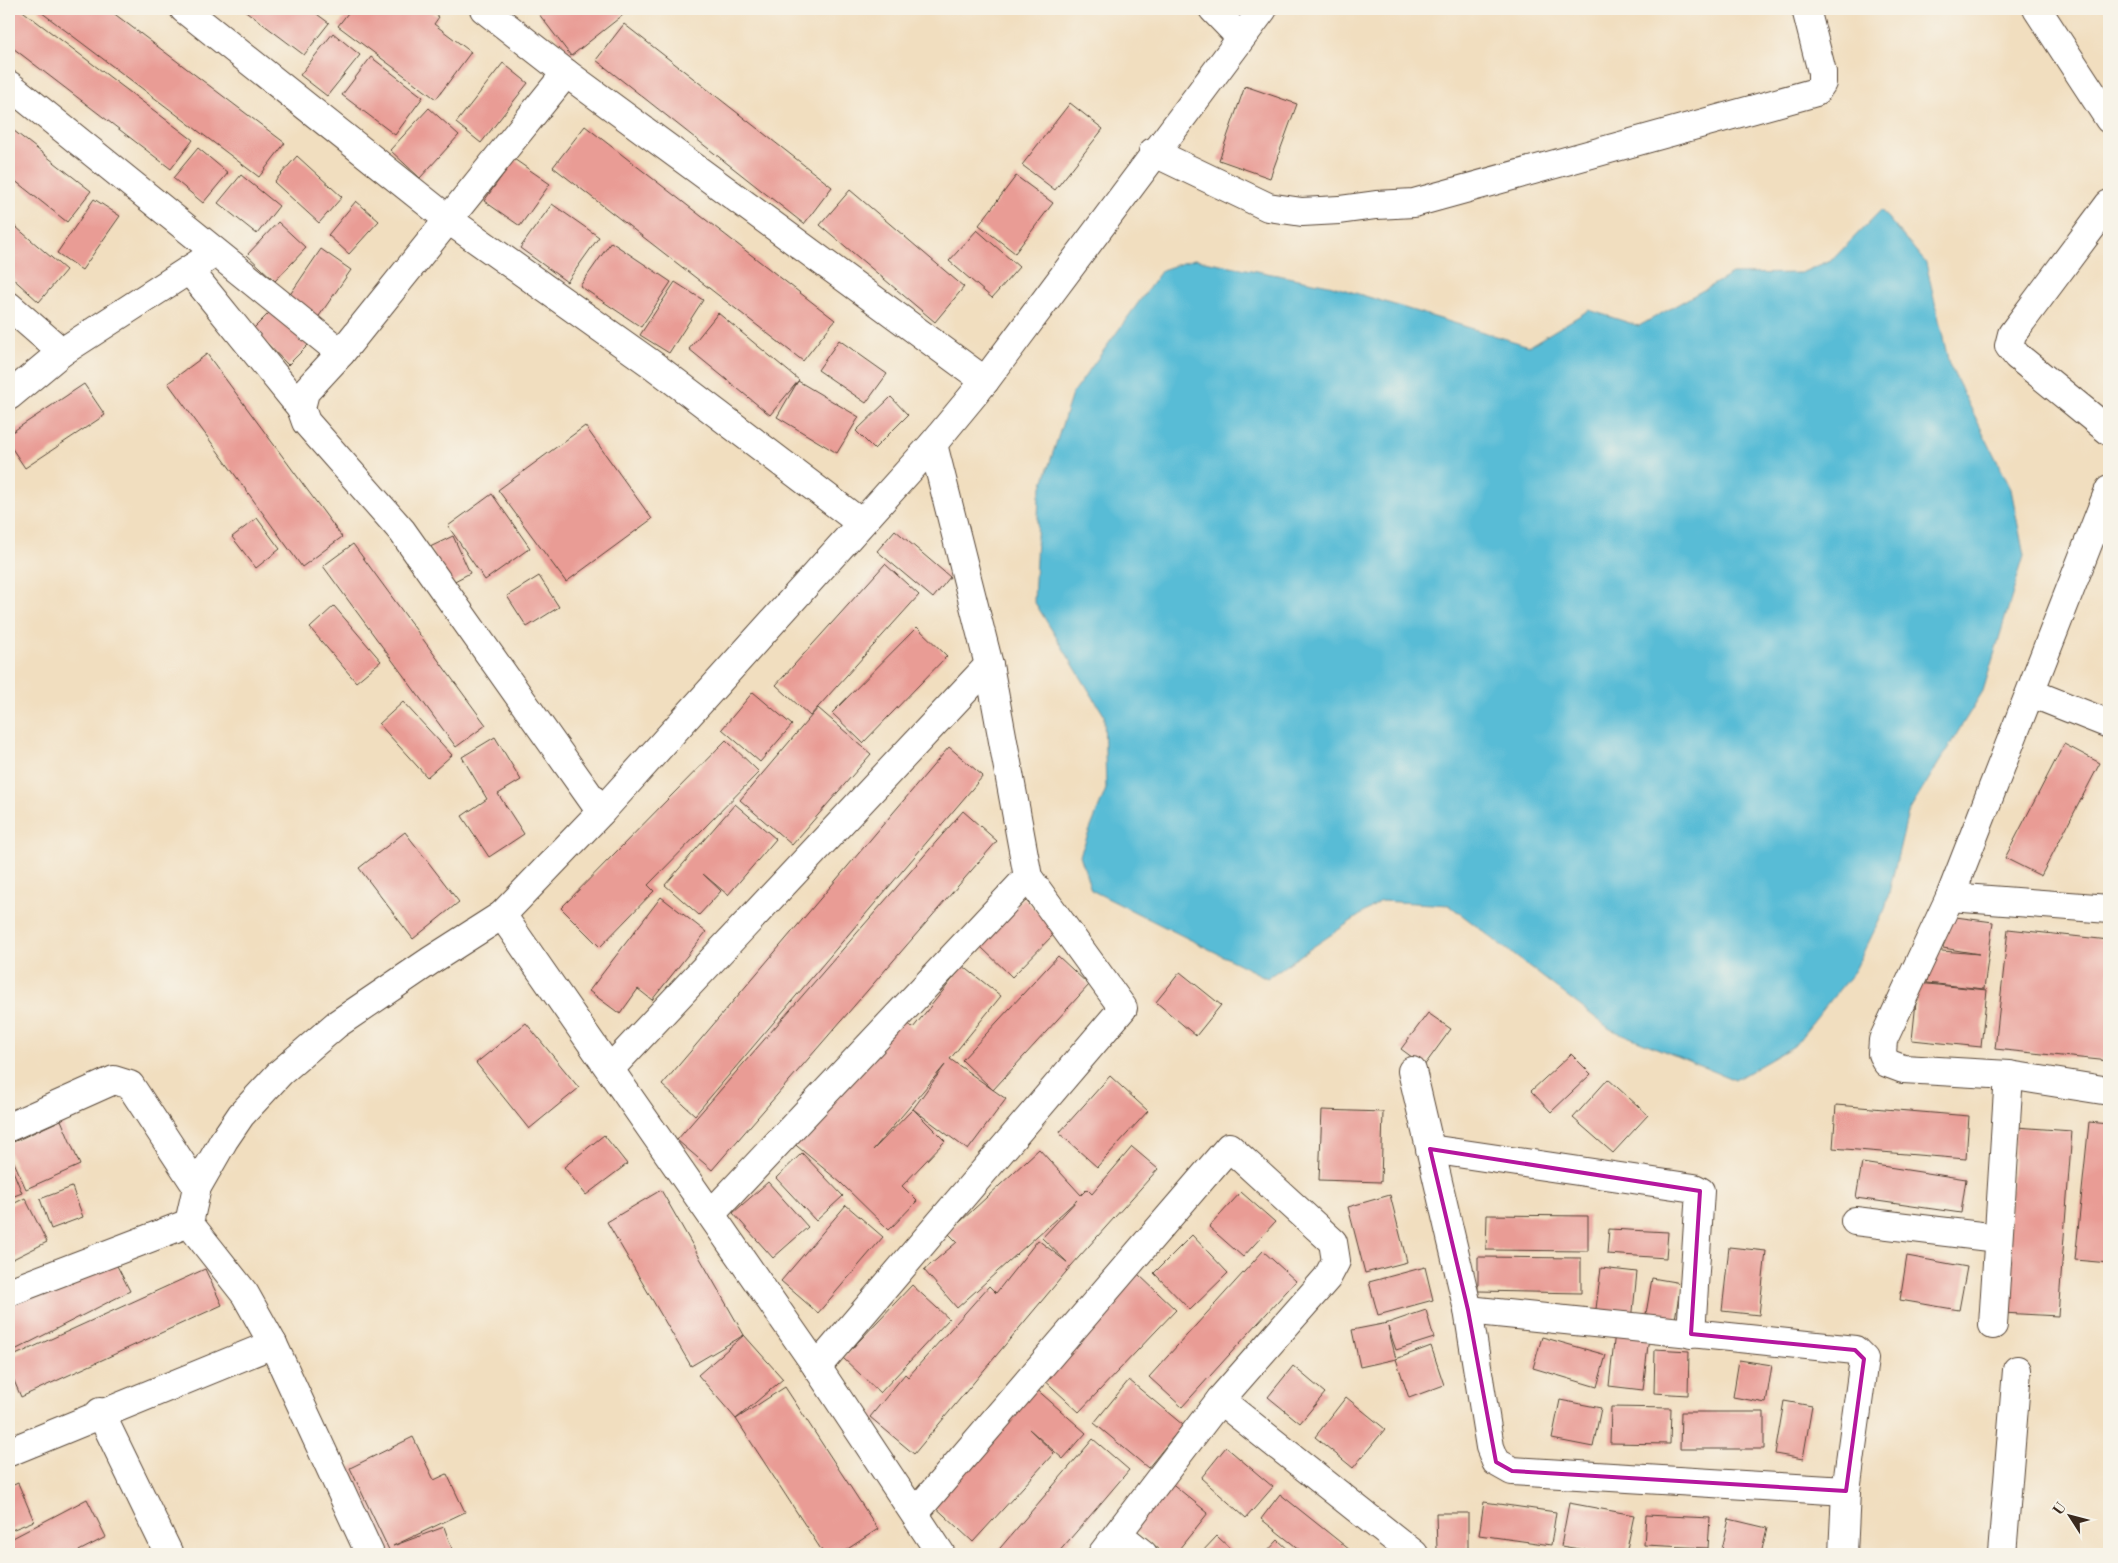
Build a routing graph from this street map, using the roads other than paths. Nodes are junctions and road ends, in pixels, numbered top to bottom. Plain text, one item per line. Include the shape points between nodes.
1 (184, 9) edge
2 (1213, 9) edge
3 (1263, 9) edge
4 (1806, 9) edge
5 (2038, 9) edge
6 (498, 14) edge
7 (1240, 37) junction
8 (566, 73) junction
9 (9, 85) edge
10 (2109, 119) edge
11 (1153, 152) junction
12 (2109, 204) edge
13 (449, 220) junction
14 (215, 253) junction
15 (189, 270) junction
16 (9, 306) edge
17 (62, 352) junction
18 (341, 353) junction
19 (985, 380) junction
20 (9, 396) edge
21 (301, 408) junction
22 (2109, 431) edge
23 (933, 444) junction
24 (2109, 490) edge
25 (861, 523) junction
26 (989, 665) junction
27 (2030, 693) junction
28 (2109, 724) edge
29 (602, 812) junction
30 (1028, 877) junction
31 (1950, 897) junction
32 (2109, 908) edge
33 (502, 915) junction
34 (610, 1069) junction
35 (1412, 1070) dead end
36 (2008, 1075) junction
37 (2109, 1091) edge
38 (9, 1127) edge
39 (1430, 1149) junction
40 (197, 1187) junction
41 (711, 1214) junction
42 (1855, 1221) dead end
43 (189, 1223) junction
44 (1997, 1238) junction
45 (9, 1292) edge
46 (1468, 1310) junction
47 (1993, 1324) dead end
48 (1691, 1334) junction
49 (273, 1344) junction
50 (817, 1368) junction
51 (2017, 1370) dead end
52 (1220, 1400) junction
53 (100, 1412) junction
54 (9, 1452) edge
55 (1846, 1491) junction
56 (915, 1513) junction
57 (1110, 1544) edge
58 (1384, 1546) edge
59 (169, 1554) edge
60 (370, 1554) edge
61 (941, 1554) edge
62 (1143, 1554) edge
63 (1414, 1554) edge
64 (1842, 1554) edge
65 (2002, 1554) edge

1 - 13 street
2 - 7 street
3 - 7 street
4 - 11 street via 1822,72 1822,83 1816,92 1414,203 1302,212 1268,207
5 - 10 street
6 - 8 street
7 - 11 street
8 - 13 street
8 - 19 street
9 - 14 street
11 - 19 street
12 - 22 street via 2012,334 2009,346
13 - 18 street
13 - 25 street via 653,365
14 - 15 street
14 - 18 street
15 - 17 street
15 - 21 street
16 - 17 street
17 - 20 street
18 - 21 street via 306,392
19 - 23 street
21 - 29 street via 306,422 402,531
23 - 25 street
23 - 26 street
24 - 27 street
25 - 29 street
26 - 30 street
26 - 34 street
27 - 28 street
27 - 31 street
29 - 33 street
30 - 41 street
30 - 50 street via 1123,1008
31 - 32 street
31 - 36 street via 1883,1040 1882,1054 1888,1063 1902,1069
33 - 34 street
33 - 40 street via 337,1024 280,1073 241,1115
34 - 41 street
35 - 39 street
36 - 37 street
36 - 44 street
38 - 40 street via 114,1080 125,1082
39 - 46 street
39 - 48 street via 1694,1188 1700,1192
40 - 43 street
41 - 50 street
42 - 44 street
43 - 45 street
43 - 49 street via 245,1294
44 - 47 street
46 - 48 street
46 - 55 street via 1490,1447 1496,1462 1512,1471
48 - 55 street via 1855,1350 1864,1359
49 - 53 street
49 - 60 street
50 - 56 street
51 - 65 street
52 - 56 street via 1327,1278 1336,1261 1333,1242 1228,1146
52 - 57 street
52 - 58 street
53 - 54 street
53 - 59 street
55 - 64 street
56 - 61 street
57 - 62 street
58 - 63 street

